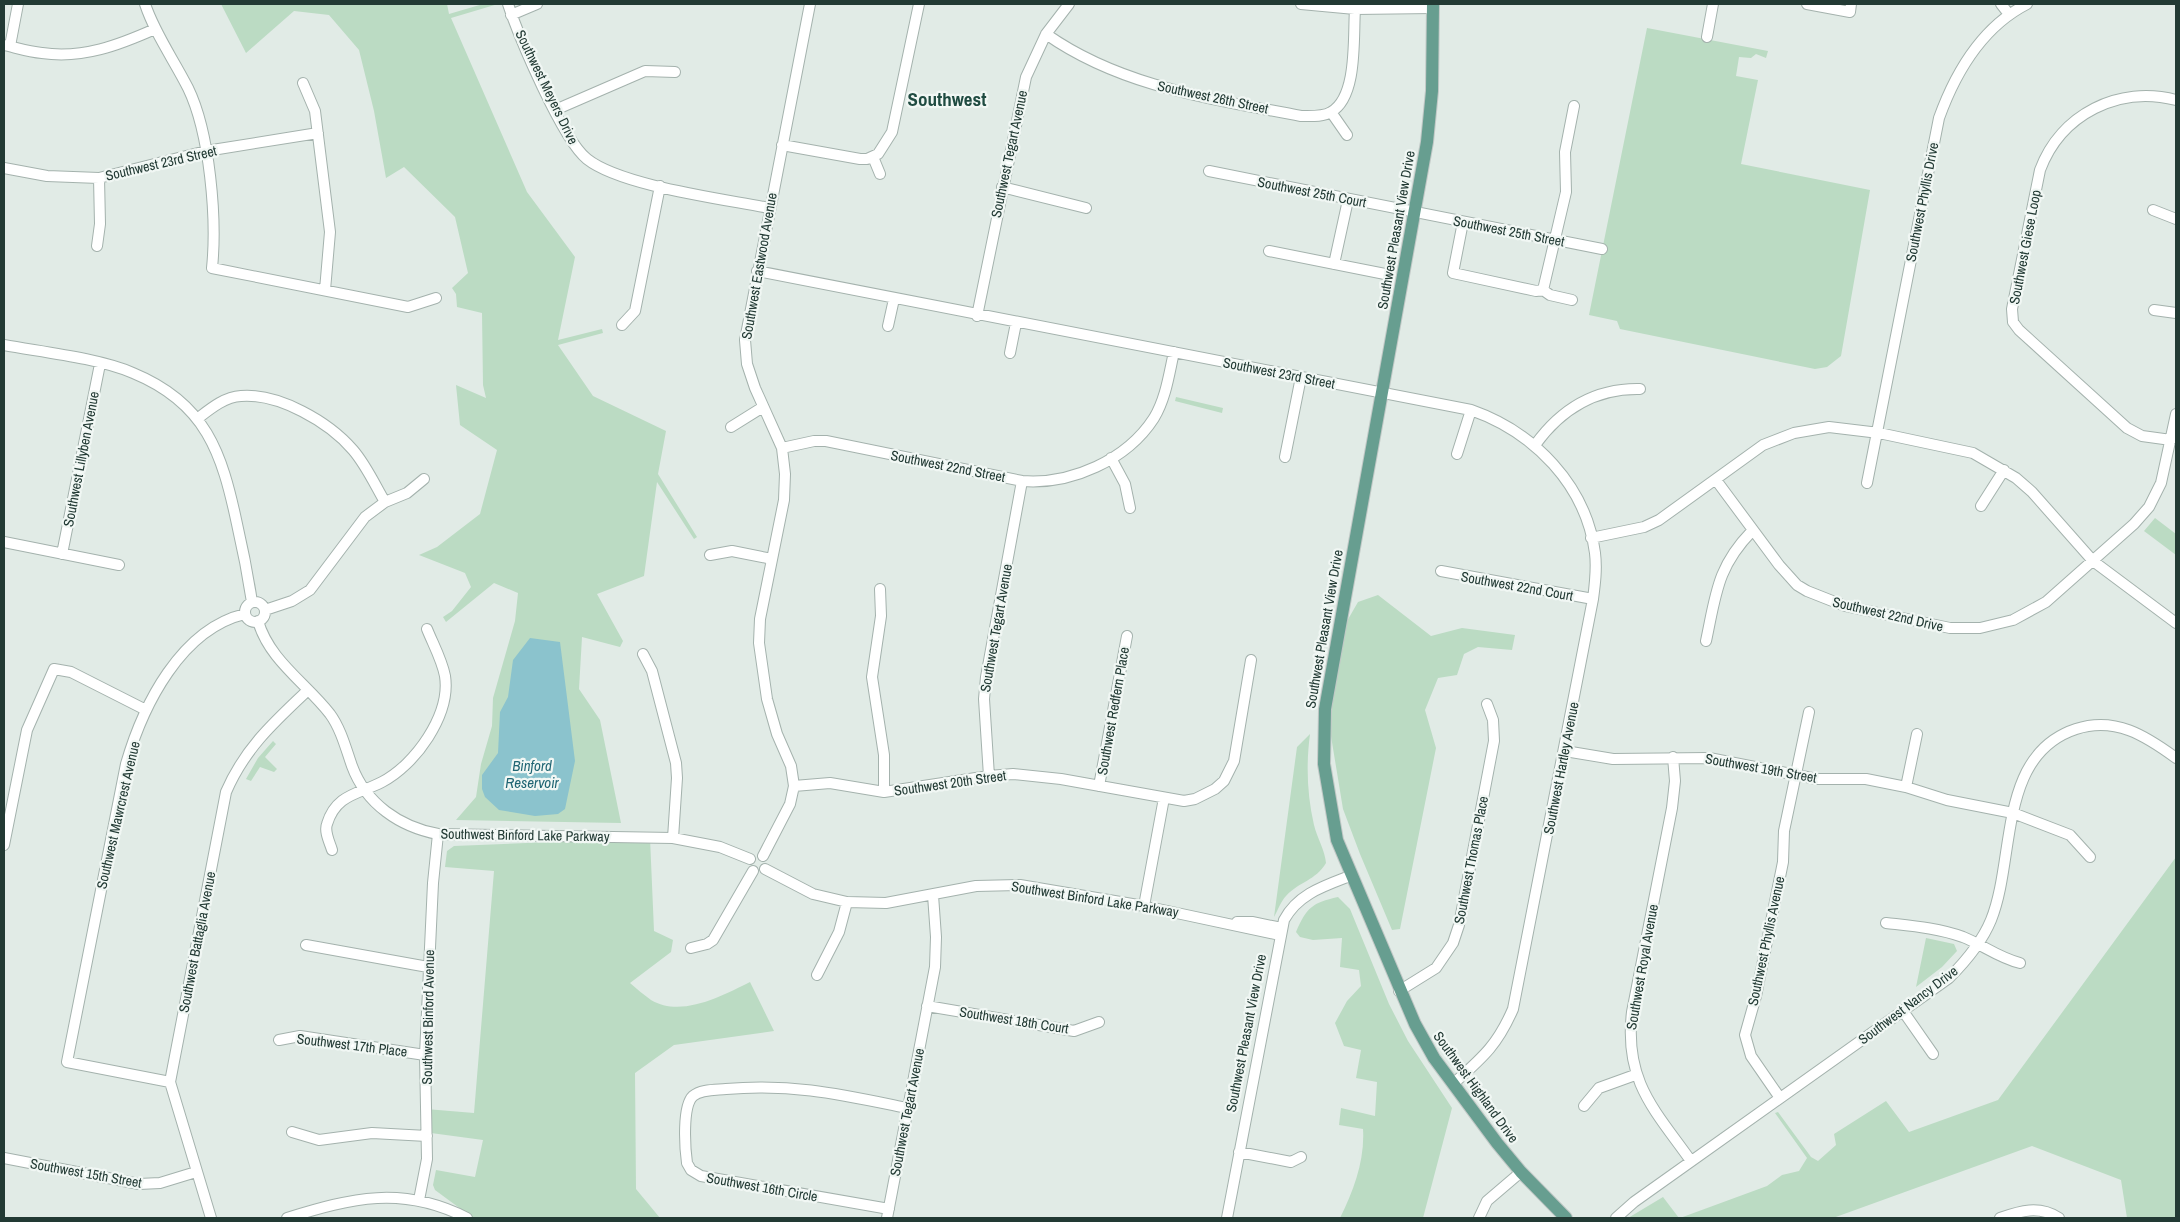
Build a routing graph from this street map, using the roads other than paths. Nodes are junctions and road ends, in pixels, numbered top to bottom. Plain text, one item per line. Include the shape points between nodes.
1 (18, 4) edge
2 (145, 4) edge
3 (508, 4) edge
4 (537, 4) edge
5 (810, 4) edge
6 (919, 4) edge
7 (1069, 4) edge
8 (1300, 4) edge
9 (1713, 4) edge
10 (1807, 4) edge
11 (1851, 4) edge
12 (2001, 4) edge
13 (2027, 4) edge
14 (1433, 6) edge
15 (1355, 9) junction
16 (2008, 13) junction
17 (512, 15) junction
18 (155, 29) junction
19 (1046, 34) junction
20 (1706, 37) dead end
21 (7, 46) edge
22 (675, 72) dead end
23 (303, 82) dead end
24 (2176, 100) edge
25 (1574, 106) dead end
26 (555, 110) junction
27 (1331, 112) junction
28 (318, 132) junction
29 (1347, 135) dead end
30 (782, 145) junction
31 (206, 151) junction
32 (873, 157) junction
33 (4, 168) edge
34 (1208, 171) dead end
35 (880, 174) dead end
36 (99, 178) junction
37 (660, 186) junction
38 (1002, 187) junction
39 (1348, 200) junction
40 (769, 208) junction
41 (1086, 208) dead end
42 (2153, 210) dead end
43 (1415, 212) junction
44 (2176, 219) edge
45 (1462, 222) junction
46 (1556, 240) junction
47 (97, 246) dead end
48 (1602, 249) dead end
49 (1269, 252) dead end
50 (1334, 264) junction
51 (756, 271) junction
52 (1384, 274) dead end
53 (324, 290) junction
54 (1543, 290) junction
55 (436, 298) dead end
56 (894, 299) junction
57 (1572, 300) dead end
58 (2154, 310) dead end
59 (2176, 313) edge
60 (977, 316) junction
61 (1016, 323) junction
62 (622, 325) dead end
63 (888, 326) dead end
64 (4, 345) edge
65 (1174, 352) junction
66 (1010, 353) dead end
67 (100, 364) junction
68 (1301, 377) junction
69 (1640, 389) dead end
70 (1381, 393) junction
71 (763, 407) junction
72 (1471, 410) junction
73 (2176, 414) edge
74 (197, 419) junction
75 (731, 427) dead end
76 (1879, 432) junction
77 (2171, 440) junction
78 (1535, 444) junction
79 (782, 448) junction
80 (1456, 454) dead end
81 (1286, 457) dead end
82 (1111, 458) junction
83 (2004, 470) junction
84 (424, 479) dead end
85 (1716, 480) junction
86 (1022, 481) junction
87 (1867, 483) dead end
88 (385, 502) junction
89 (1981, 506) dead end
90 (1130, 508) dead end
91 (1752, 531) junction
92 (1591, 538) junction
93 (4, 542) edge
94 (62, 554) junction
95 (710, 555) dead end
96 (772, 559) junction
97 (2093, 561) junction
98 (119, 564) dead end
99 (1441, 572) dead end
100 (880, 589) dead end
101 (1593, 599) junction
102 (252, 602) junction
103 (265, 610) junction
104 (245, 614) junction
105 (258, 622) junction
106 (2176, 623) edge
107 (427, 629) dead end
108 (1127, 636) dead end
109 (1706, 641) dead end
110 (643, 654) dead end
111 (1251, 660) dead end
112 (308, 690) junction
113 (1487, 704) dead end
114 (146, 710) junction
115 (1809, 712) dead end
116 (1917, 734) dead end
117 (1565, 751) junction
118 (1673, 757) junction
119 (2176, 758) edge
120 (1796, 775) junction
121 (989, 776) junction
122 (794, 786) junction
123 (1099, 786) junction
124 (1906, 787) junction
125 (364, 789) junction
126 (884, 792) junction
127 (1164, 798) junction
128 (2013, 813) junction
129 (438, 834) junction
130 (673, 838) junction
131 (4, 844) edge
132 (332, 850) dead end
133 (763, 856) junction
134 (2090, 857) dead end
135 (750, 859) junction
136 (765, 869) junction
137 (753, 871) junction
138 (1350, 876) junction
139 (933, 895) junction
140 (847, 902) junction
141 (1144, 906) junction
142 (1886, 923) dead end
143 (1281, 932) junction
144 (306, 945) dead end
145 (1977, 945) junction
146 (691, 948) dead end
147 (2020, 963) dead end
148 (428, 967) junction
149 (817, 975) dead end
150 (1399, 991) junction
151 (927, 1006) junction
152 (1903, 1011) junction
153 (1098, 1022) dead end
154 (279, 1040) dead end
155 (425, 1054) junction
156 (1933, 1054) dead end
157 (1635, 1075) junction
158 (170, 1082) junction
159 (1453, 1084) junction
160 (1780, 1098) junction
161 (1584, 1106) dead end
162 (907, 1108) junction
163 (292, 1132) dead end
164 (426, 1136) junction
165 (1239, 1152) junction
166 (1302, 1157) dead end
167 (4, 1158) edge
168 (1691, 1161) junction
169 (196, 1172) junction
170 (1521, 1172) junction
171 (419, 1200) junction
172 (888, 1214) edge
173 (211, 1218) edge
174 (287, 1218) edge
175 (467, 1218) edge
176 (1227, 1218) edge
177 (1479, 1218) edge
178 (1566, 1218) edge
179 (1616, 1218) edge
180 (2000, 1218) edge
181 (2058, 1218) edge

1 - 21 street
2 - 18 street
3 - 17 street, Southwest Meyers Drive
4 - 17 street
5 - 30 street, Southwest Eastwood Avenue
6 - 32 street via 892,132 885,146
7 - 19 street, Southwest Tegart Avenue
8 - 15 street
9 - 20 street
10 - 11 street via 1850,12
12 - 16 street
13 - 16 street, Southwest Phyllis Drive
14 - 15 street
14 - 43 main road, Southwest Pleasant View Drive via 1431,108
15 - 27 street via 1350,83 1346,95
16 - 76 street, Southwest Phyllis Drive via 1983,37 1966,60 1949,90 1939,118
17 - 26 street, Southwest Meyers Drive
18 - 21 street via 108,48 75,54 41,53
18 - 31 street via 194,102
19 - 27 street, Southwest 26th Street via 1083,56 1177,92 1301,116
19 - 38 street, Southwest Tegart Avenue via 1026,77
22 - 26 street via 645,71
23 - 28 street via 315,111
24 - 77 street, Southwest Giese Loop via 2142,96 2116,99 2084,113 2061,134 2040,170 2012,309 2013,322 2019,330 2113,418 2135,433
25 - 46 street via 1565,152 1566,192
26 - 37 street, Southwest Meyers Drive via 567,136 587,159 609,171
27 - 29 street
28 - 31 street, Southwest 23rd Street
28 - 53 street via 330,232
30 - 32 street via 853,159
30 - 40 street, Southwest Eastwood Avenue
31 - 36 street, Southwest 23rd Street
31 - 53 street via 214,222 212,268
32 - 35 street
33 - 36 street, Southwest 23rd Street via 47,176
34 - 39 street, Southwest 25th Court
36 - 47 street
37 - 40 street, Southwest Meyers Drive
37 - 62 street via 635,311
38 - 41 street
38 - 60 street, Southwest Tegart Avenue
39 - 43 street, Southwest 25th Court
39 - 50 street
40 - 51 street, Southwest Eastwood Avenue
42 - 44 street
43 - 45 street, Southwest 25th Street
43 - 70 main road, Southwest Pleasant View Drive
45 - 46 street, Southwest 25th Street
45 - 54 street via 1453,273
46 - 48 street, Southwest 25th Street
46 - 54 street
49 - 50 street
50 - 52 street
51 - 56 street, Southwest 23rd Street
51 - 71 street, Southwest Eastwood Avenue via 746,324 746,352
53 - 55 street via 408,307
54 - 57 street via 1550,296
56 - 60 street, Southwest 23rd Street
56 - 63 street
58 - 59 street
60 - 61 street, Southwest 23rd Street
61 - 65 street, Southwest 23rd Street
61 - 66 street
64 - 67 street
65 - 68 street, Southwest 23rd Street
65 - 82 street, Southwest 22nd Street via 1163,399 1154,418 1140,435
67 - 74 street via 132,372 162,387
67 - 94 street, Southwest Lillyben Avenue
68 - 70 street, Southwest 23rd Street
68 - 81 street
69 - 78 street via 1598,394 1573,407 1558,418
70 - 72 street, Southwest 23rd Street
70 - 138 main road, Southwest Pleasant View Drive via 1323,724 1330,806
71 - 75 street
71 - 79 street, Southwest Eastwood Avenue
72 - 78 street, Southwest 23rd Street via 1504,424
72 - 80 street
73 - 77 street, Southwest 22nd Drive
74 - 88 street via 227,399 240,396 260,397 296,409 329,427 343,439 362,461
74 - 102 street via 216,448 225,471
76 - 83 street via 1973,453
76 - 85 street via 1830,427 1794,433 1763,446
76 - 87 street, Southwest Phyllis Drive
77 - 97 street, Southwest 22nd Drive via 2163,477 2148,507
78 - 92 street, Southwest Hartley Avenue via 1570,488
79 - 86 street, Southwest 22nd Street via 814,441 826,442
79 - 96 street, Southwest Eastwood Avenue via 784,500
82 - 86 street, Southwest 22nd Street via 1065,479 1041,483
82 - 90 street via 1125,484
83 - 89 street
83 - 97 street via 2032,492
84 - 88 street via 408,492
85 - 91 street, Southwest 22nd Drive
85 - 92 street via 1675,510 1644,527
86 - 121 street, Southwest Tegart Avenue via 986,677 984,699
88 - 103 street via 356,527 310,590 292,601
91 - 97 street, Southwest 22nd Drive via 1797,585 1807,592 1845,606 1950,628 1980,628 2013,620 2046,602
91 - 109 street via 1731,556 1720,577
92 - 101 street, Southwest Hartley Avenue via 1596,570
93 - 94 street
94 - 98 street
95 - 96 street via 732,551
96 - 122 street, Southwest Eastwood Avenue via 760,619 760,643 767,699 777,734 789,759
97 - 106 street
99 - 101 street, Southwest 22nd Court
100 - 126 street via 881,616 872,677 884,755
101 - 117 street, Southwest Hartley Avenue
102 - 103 street via 260,603
102 - 104 street via 246,607
103 - 105 street via 264,617
104 - 105 street
104 - 114 street, Southwest Mawrcrest Avenue via 224,620 193,644 173,667
105 - 112 street, Southwest Binford Lake Parkway via 270,648
107 - 125 street via 445,676 442,706 425,744 415,756 383,782
108 - 123 street, Southwest Redfern Place
110 - 130 street via 652,671 676,763
111 - 127 street, Southwest 20th Street via 1230,771 1220,785 1206,795 1184,801
112 - 125 street, Southwest Binford Lake Parkway via 336,724 356,777
112 - 158 street, Southwest Battaglia Avenue via 260,736 240,764 226,792
113 - 150 street, Southwest Thomas Place via 1493,720 1494,741 1459,925 1446,957 1436,968
114 - 131 street via 71,672 54,669 27,730
114 - 158 street, Southwest Mawrcrest Avenue via 126,764 67,1062
115 - 120 street, Southwest Phyllis Avenue
116 - 124 street
117 - 118 street, Southwest 19th Street via 1613,759
117 - 159 street, Southwest Hartley Avenue via 1513,1008 1489,1052
118 - 120 street, Southwest 19th Street via 1709,758
118 - 157 street, Southwest Royal Avenue via 1672,808 1632,1012 1630,1047
119 - 128 street, Southwest Nancy Drive via 2149,738 2115,725 2097,724 2065,732 2050,742 2029,765
120 - 124 street, Southwest 19th Street via 1817,779 1866,779
120 - 160 street, Southwest Phyllis Avenue via 1784,831 1783,862 1745,1035 1751,1056
121 - 123 street, Southwest 20th Street via 1039,776
121 - 126 street, Southwest 20th Street
122 - 126 street, Southwest 20th Street via 830,783
122 - 133 street via 790,804
123 - 127 street, Southwest 20th Street
124 - 128 street, Southwest 19th Street via 1947,800
125 - 129 street, Southwest Binford Lake Parkway via 395,818 413,828
125 - 132 street via 350,794 332,813 326,829
127 - 141 street
128 - 134 street, Southwest 19th Street via 2070,835
128 - 145 street, Southwest Nancy Drive via 1995,907
129 - 130 street, Southwest Binford Lake Parkway
129 - 148 street, Southwest Binford Avenue
130 - 135 street, Southwest Binford Lake Parkway via 720,847
133 - 135 street via 756,855
133 - 136 street
135 - 137 street via 749,866
136 - 137 street
136 - 140 street, Southwest Binford Lake Parkway via 813,894
137 - 146 street via 713,940
138 - 143 street, Southwest Pleasant View Drive via 1304,896 1292,907
138 - 150 main road, Southwest Highland Drive
139 - 140 street, Southwest Binford Lake Parkway via 886,903
139 - 141 street, Southwest Binford Lake Parkway via 983,886 1020,885
139 - 151 street, Southwest Tegart Avenue via 936,951
140 - 149 street via 839,932
141 - 143 street, Southwest Binford Lake Parkway
142 - 145 street via 1940,930
143 - 165 street, Southwest Pleasant View Drive
144 - 148 street
145 - 147 street
145 - 152 street, Southwest Nancy Drive via 1949,978
148 - 155 street, Southwest Binford Avenue
150 - 159 main road, Southwest Highland Drive via 1424,1041
151 - 153 street, Southwest 18th Court via 1074,1031
151 - 162 street, Southwest Tegart Avenue
152 - 156 street
152 - 160 street, Southwest Nancy Drive
154 - 155 street, Southwest 17th Place via 300,1036
155 - 164 street, Southwest Binford Avenue
157 - 161 street via 1599,1088
157 - 168 street, Southwest Royal Avenue via 1650,1103
158 - 169 street, Southwest Battaglia Avenue
159 - 170 main road, Southwest Highland Drive
160 - 168 street, Southwest Nancy Drive
162 - 172 street, Southwest Tegart Avenue
162 - 172 street, Southwest 16th Circle via 818,1091 761,1086 698,1093 688,1102 686,1111 687,1163 701,1176
163 - 164 street via 319,1140 372,1133
164 - 171 street, Southwest Binford Avenue via 426,1159
165 - 166 street via 1291,1162
165 - 176 street, Southwest Pleasant View Drive
167 - 169 street, Southwest 15th Street via 139,1184 160,1183
168 - 179 street, Southwest Nancy Drive
169 - 173 street, Southwest Battaglia Avenue
170 - 177 street via 1487,1201
170 - 178 main road, Southwest Highland Drive
171 - 174 street via 357,1199
171 - 175 street
180 - 181 street via 2033,1210

